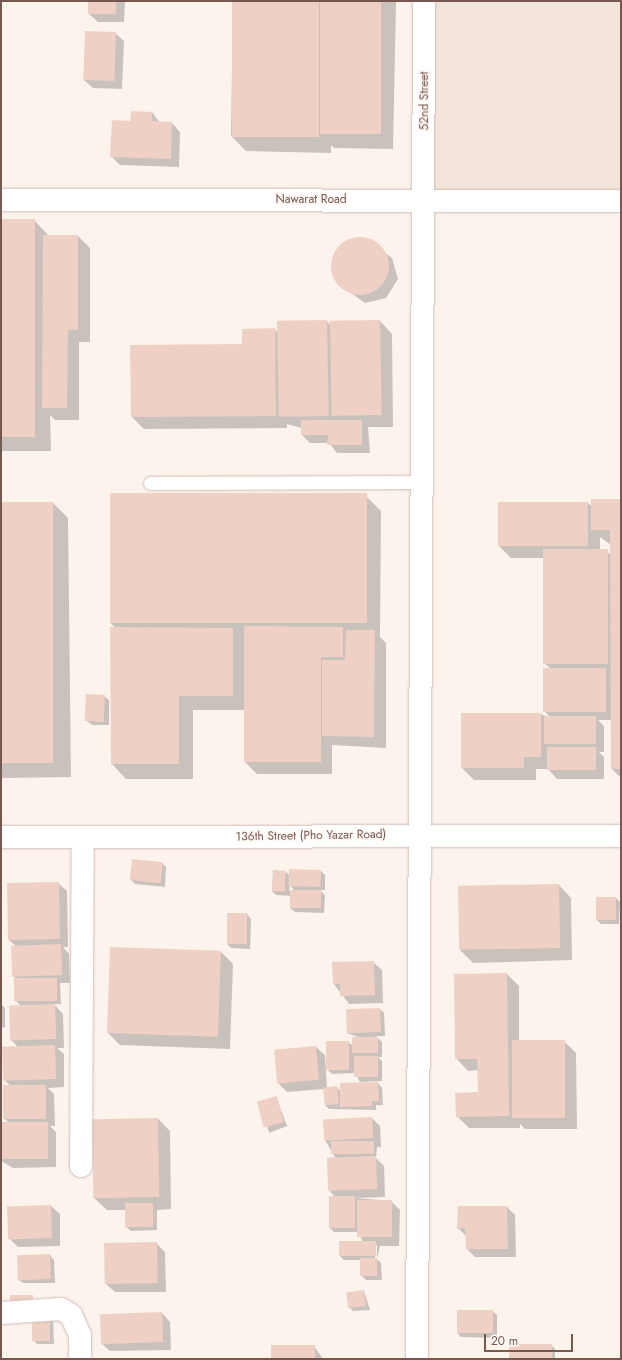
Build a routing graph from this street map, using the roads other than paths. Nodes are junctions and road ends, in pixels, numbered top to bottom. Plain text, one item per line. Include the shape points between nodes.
1 (424, 1) edge
2 (1, 200) edge
3 (425, 200) junction
4 (621, 201) edge
5 (424, 482) junction
6 (150, 483) dead end
7 (422, 835) junction
8 (621, 836) edge
9 (1, 837) edge
10 (84, 838) junction
11 (81, 1166) dead end
12 (1, 1313) edge
13 (80, 1359) edge
14 (417, 1359) edge

1 - 3 street, 52nd Street
2 - 3 street, Nawarat Road
3 - 4 street, Nawarat Road
3 - 5 street, 52nd Street
5 - 6 lane
5 - 7 street, 52nd Street
7 - 8 street, 136th Street (Pho Yazar Road)
7 - 10 street, 136th Street (Pho Yazar Road)
7 - 14 street, 52nd Street
9 - 10 street, 136th Street (Pho Yazar Road)
10 - 11 street
12 - 13 street via 60,1309 66,1312 71,1315 80,1335

